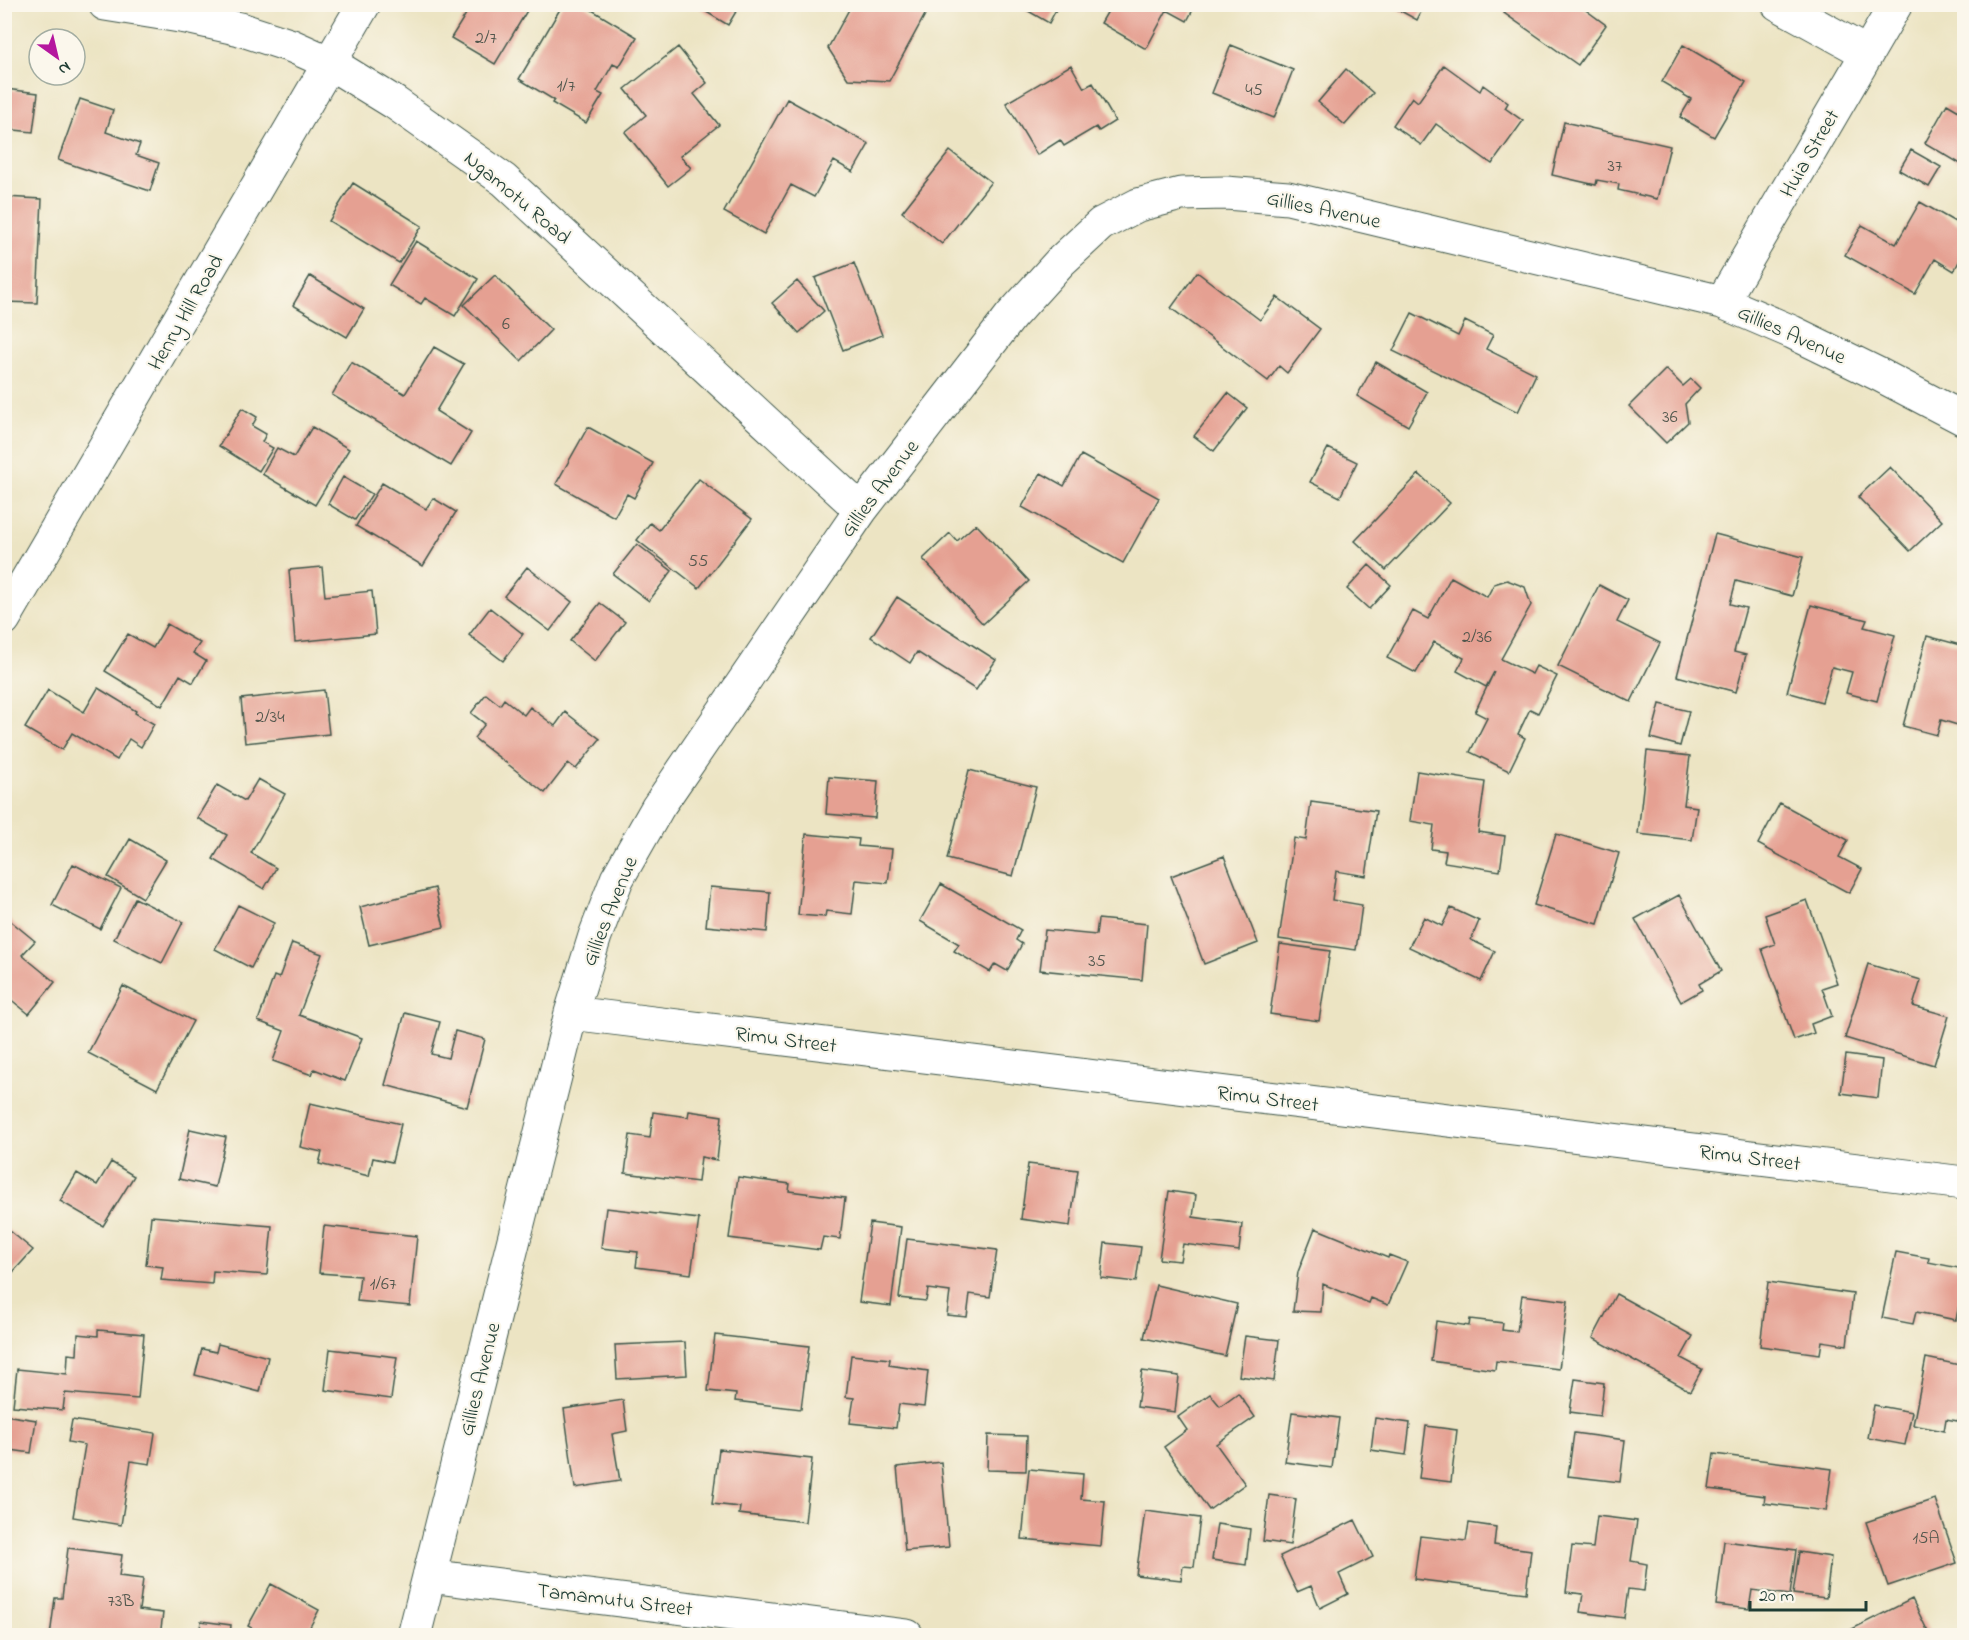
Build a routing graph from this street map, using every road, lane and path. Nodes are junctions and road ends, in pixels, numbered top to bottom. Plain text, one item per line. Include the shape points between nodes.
1 (105, 4) edge
2 (364, 4) edge
3 (1778, 4) edge
4 (1896, 4) edge
5 (1867, 53) junction
6 (330, 63) junction
7 (1722, 302) junction
8 (1965, 419) edge
9 (861, 510) junction
10 (4, 619) edge
11 (572, 1013) junction
12 (1965, 1183) edge
13 (429, 1576) junction
14 (414, 1635) edge
15 (907, 1635) edge

1 - 6 street, Ngamotu Road via 240,29
2 - 6 street, Henry Hill Road
3 - 5 street
4 - 5 street, Huia Street
5 - 7 street, Huia Street
6 - 9 street, Ngamotu Road via 504,180
6 - 10 street, Henry Hill Road
7 - 8 street, Gillies Avenue via 1792,332
7 - 9 street, Gillies Avenue via 1288,198 1181,194 1138,205 1101,224 1060,262 1011,316
9 - 11 street, Gillies Avenue via 658,807 617,879
11 - 12 street, Rimu Street
11 - 13 street, Gillies Avenue
13 - 14 street, Gillies Avenue
13 - 15 street, Tamamutu Street

